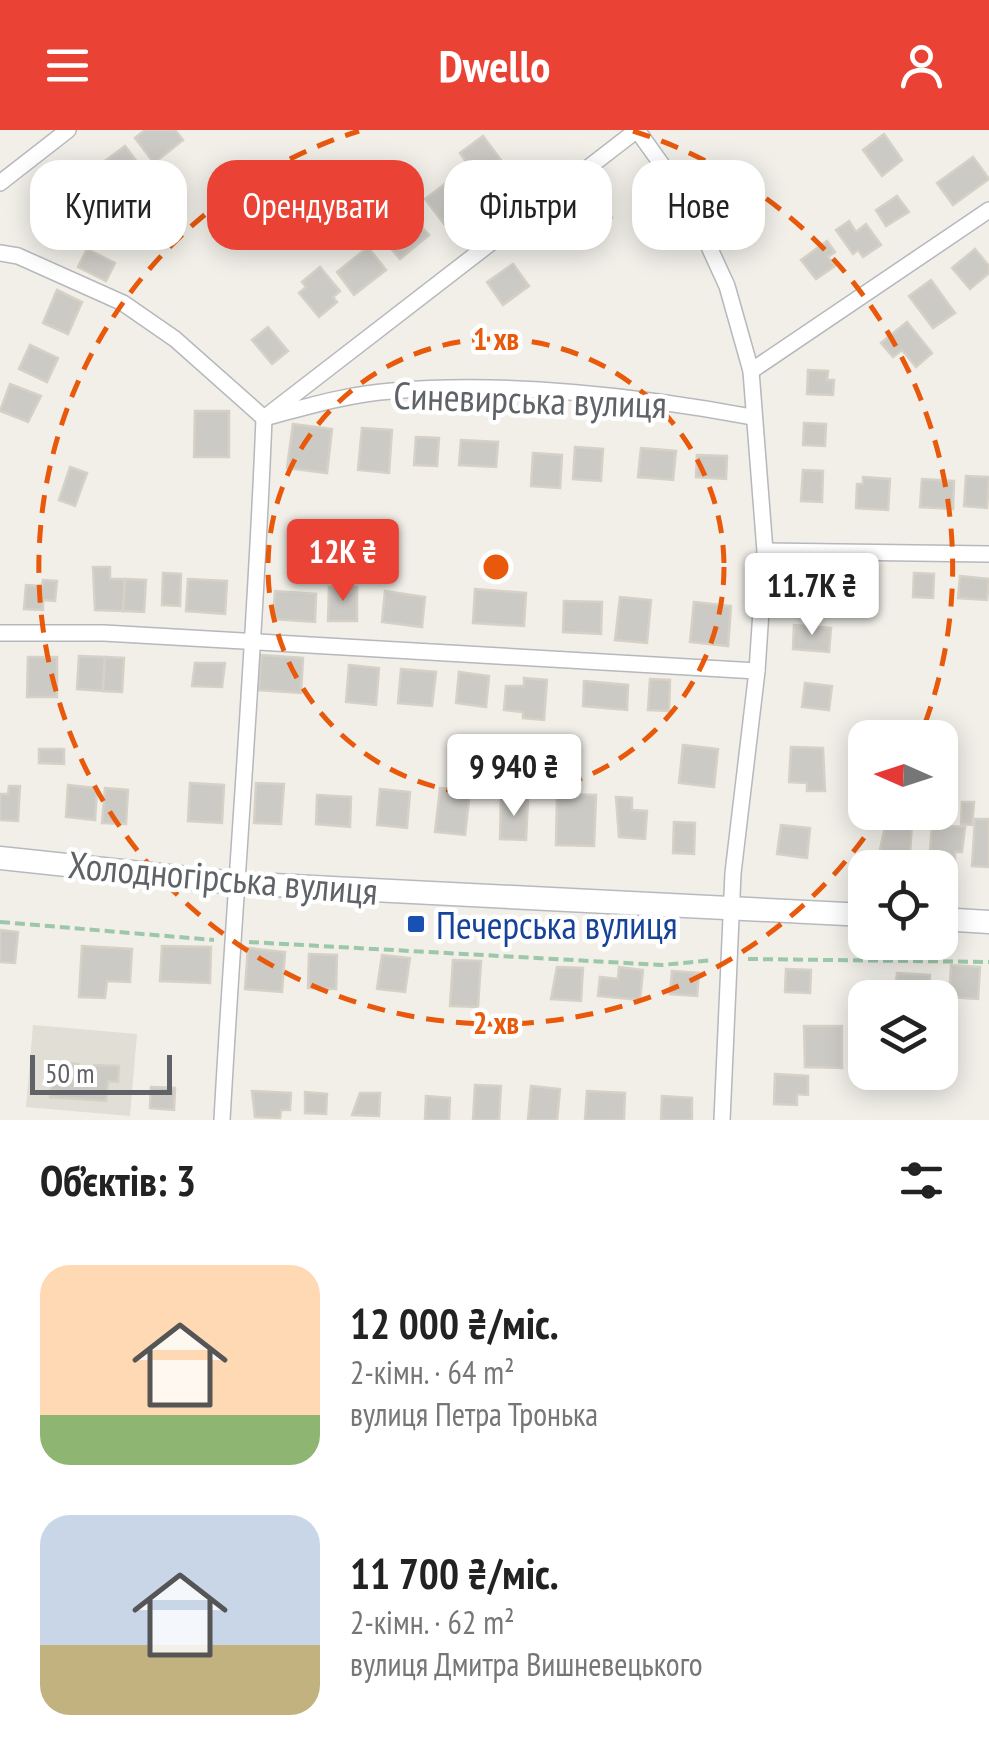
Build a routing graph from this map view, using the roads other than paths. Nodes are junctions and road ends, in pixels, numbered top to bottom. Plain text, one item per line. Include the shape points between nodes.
1 (68, 130) edge
2 (637, 130) edge
3 (0, 183) edge
4 (989, 210) edge
5 (0, 252) edge
6 (750, 371) junction
7 (752, 417) junction
8 (264, 418) junction
9 (765, 551) junction
10 (989, 554) edge
11 (0, 633) edge
12 (256, 642) junction
13 (757, 670) junction
14 (0, 858) edge
15 (235, 883) junction
16 (732, 908) junction
17 (848, 914) edge
18 (958, 920) edge
19 (989, 922) edge
20 (222, 1120) edge
21 (722, 1120) edge

1 - 3 street
2 - 6 street via 688,201 727,286
2 - 8 street
4 - 6 street
5 - 8 street via 123,303
6 - 7 street
7 - 8 street, Синевирська вулиця via 693,406 446,388 352,396
7 - 9 street
8 - 12 street
9 - 10 street
9 - 13 street
11 - 12 street
12 - 13 street
12 - 15 street
13 - 16 street
14 - 15 main road, Холодногірська вулиця
15 - 16 main road, Холодногірська вулиця
15 - 20 street
16 - 17 main road, Холодногірська вулиця
16 - 21 street
18 - 19 main road

